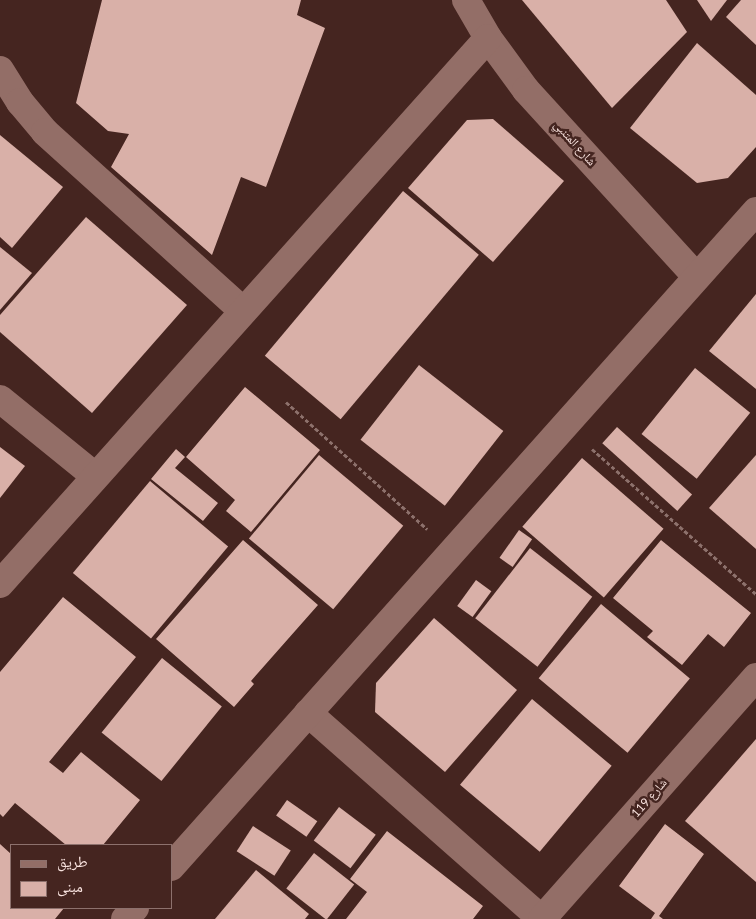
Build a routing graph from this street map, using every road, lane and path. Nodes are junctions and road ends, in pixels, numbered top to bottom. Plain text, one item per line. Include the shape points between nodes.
1 (466, 0) edge
2 (488, 38) junction
3 (0, 70) edge
4 (756, 211) edge
5 (697, 277) junction
6 (243, 312) junction
7 (0, 399) edge
8 (286, 402) dead end
9 (565, 424) junction
10 (95, 476) junction
11 (451, 551) junction
12 (0, 584) edge
13 (756, 594) edge
14 (756, 677) edge
15 (308, 713) junction
16 (172, 866) edge
17 (135, 909) edge
18 (126, 919) edge
19 (542, 919) edge

1 - 2 street, شارع المتنبي
2 - 5 street, شارع المتنبي via 526,90
2 - 6 street
3 - 6 street via 20,102 45,132
4 - 5 street
5 - 9 street
6 - 10 street
7 - 10 street
8 - 11 path
9 - 11 street
9 - 13 path
10 - 12 street
11 - 15 street
14 - 19 street, شارع 119
15 - 16 street
15 - 19 street
17 - 18 street

